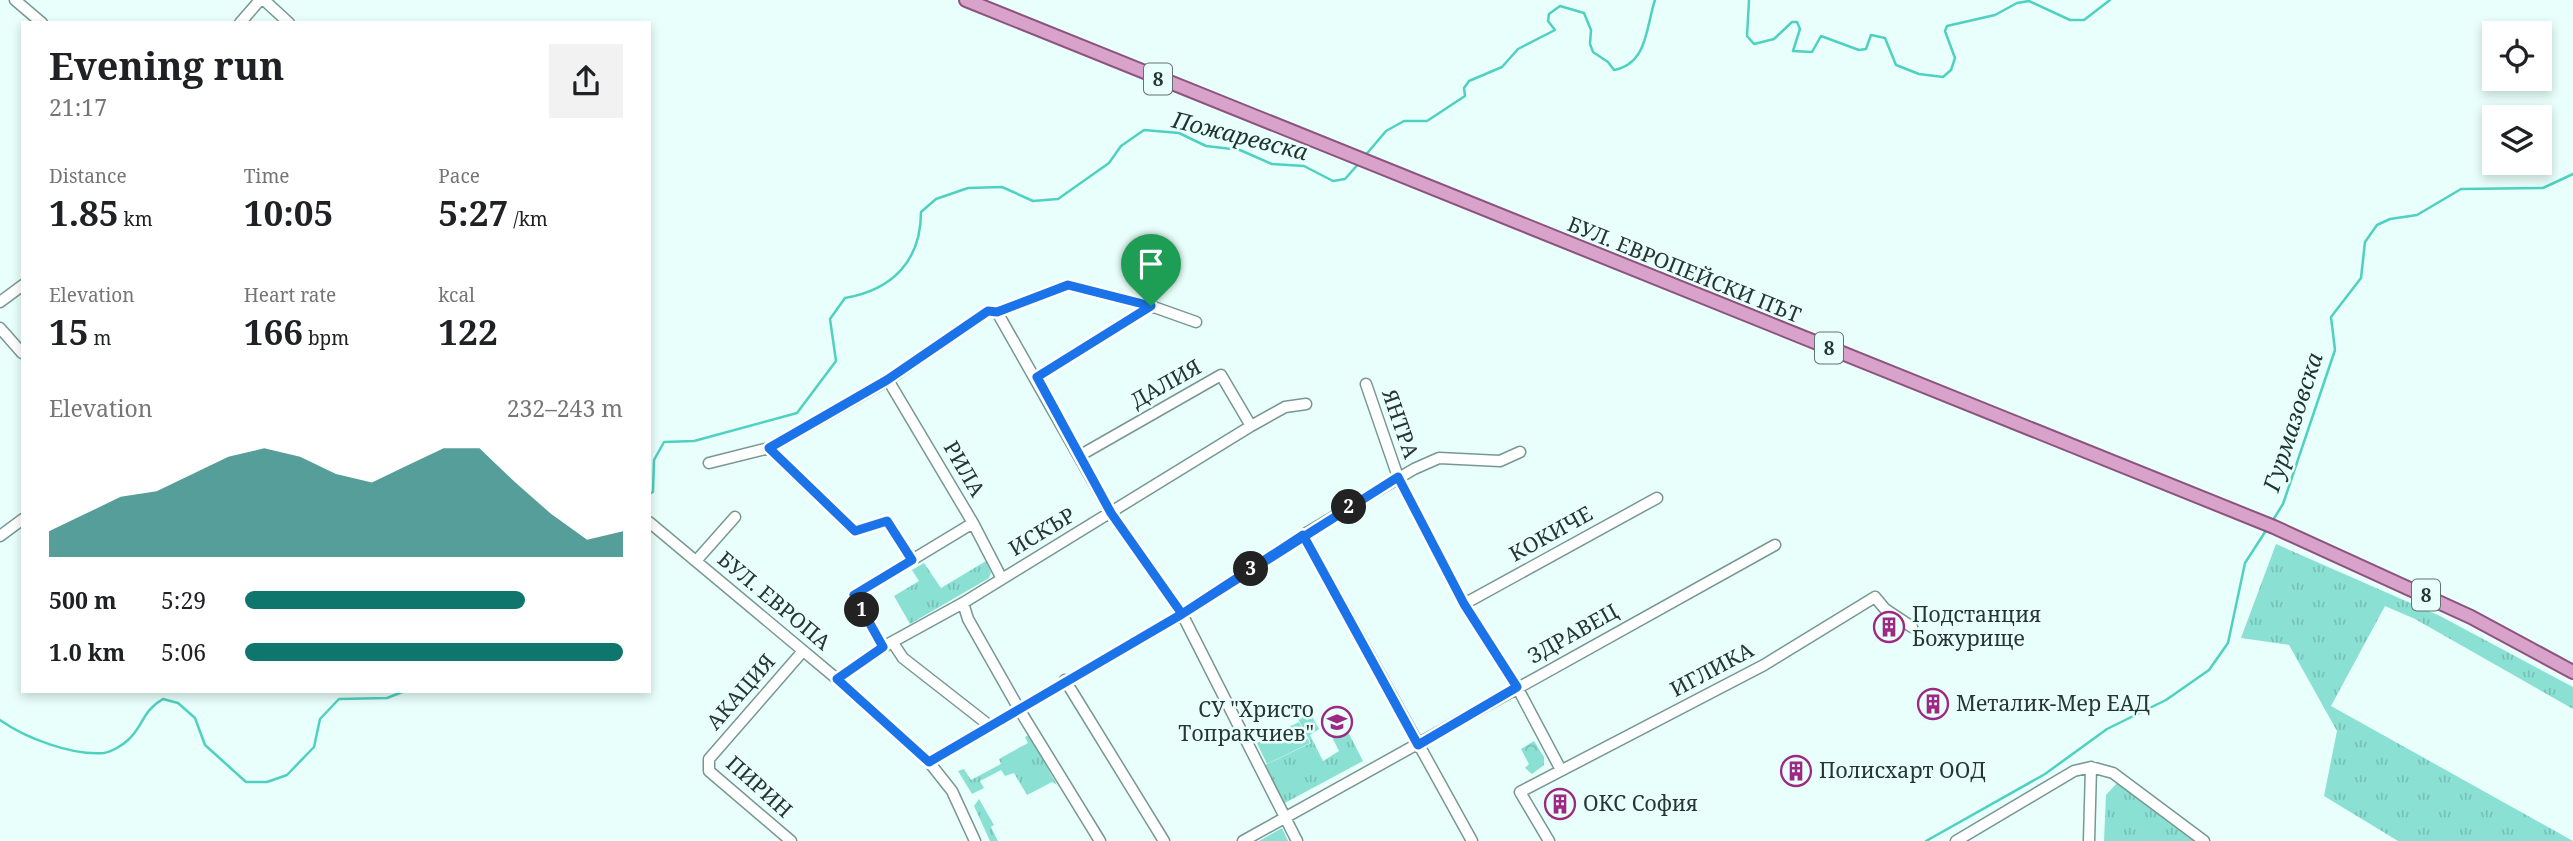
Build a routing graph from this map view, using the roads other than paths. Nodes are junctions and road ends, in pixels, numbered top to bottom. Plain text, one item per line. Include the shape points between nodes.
1 (15, 0) edge
2 (262, 0) edge
3 (966, 0) edge
4 (40, 21) edge
5 (242, 21) edge
6 (287, 21) edge
7 (21, 286) edge
8 (0, 302) edge
9 (1151, 306) junction
10 (997, 312) junction
11 (1196, 322) dead end
12 (0, 328) edge
13 (21, 352) edge
14 (1037, 377) junction
15 (887, 380) junction
16 (1366, 384) dead end
17 (1306, 404) dead end
18 (1251, 426) junction
19 (769, 448) junction
20 (1520, 452) dead end
21 (1079, 456) junction
22 (709, 463) dead end
23 (1398, 477) junction
24 (1657, 498) dead end
25 (1111, 513) junction
26 (736, 517) dead end
27 (21, 520) edge
28 (973, 523) junction
29 (651, 524) edge
30 (1303, 535) junction
31 (0, 536) edge
32 (1775, 545) dead end
33 (912, 560) junction
34 (696, 561) junction
35 (1002, 579) junction
36 (963, 603) junction
37 (1464, 604) junction
38 (1182, 614) junction
39 (1912, 627) dead end
40 (888, 645) junction
41 (803, 651) junction
42 (2573, 672) edge
43 (837, 679) junction
44 (1066, 680) junction
45 (1517, 687) junction
46 (1019, 709) junction
47 (989, 726) junction
48 (1418, 745) junction
49 (709, 759) joint
50 (929, 762) junction
51 (2091, 767) junction
52 (1561, 770) junction
53 (1286, 818) junction
54 (790, 841) edge
55 (975, 841) edge
56 (1100, 841) edge
57 (1164, 841) edge
58 (1243, 841) edge
59 (1297, 841) edge
60 (1472, 841) edge
61 (1549, 841) edge
62 (1956, 841) edge
63 (2089, 841) edge
64 (2204, 841) edge

1 - 4 street
2 - 5 street
2 - 6 street
3 - 42 main road, БУЛ. ЕВРОПЕЙСКИ ПЪТ / 8 via 2269,526 2435,599
7 - 8 street
9 - 10 street via 1068,285
9 - 11 street
9 - 14 street
10 - 14 street
10 - 15 street via 988,311
12 - 13 street
14 - 21 street
15 - 19 street
15 - 28 street, РИЛА
16 - 23 street, ЯНТРА
17 - 18 street, ИСКЪР via 1285,407
18 - 21 street, ДАЛИЯ via 1221,375
18 - 25 street, ИСКЪР
19 - 22 street
19 - 33 street via 855,531 887,521
20 - 23 street via 1500,461 1439,458
21 - 25 street
23 - 30 street
23 - 37 street, ЯНТРА
24 - 37 street, КОКИЧЕ
25 - 35 street, ИСКЪР
25 - 38 street
26 - 34 street
27 - 31 street
28 - 33 street
28 - 35 street, РИЛА
29 - 34 street, БУЛ. ЕВРОПА
30 - 38 street
30 - 48 street
32 - 45 street, ЗДРАВЕЦ
33 - 40 street via 854,595
34 - 41 street, БУЛ. ЕВРОПА
35 - 36 street, ИСКЪР
36 - 40 street, ИСКЪР
36 - 46 street
37 - 45 street, ЯНТРА
38 - 44 street
38 - 53 street
39 - 52 street, ИГЛИКА via 1875,597 1764,665
40 - 43 street, ИСКЪР
40 - 47 street
41 - 43 street, БУЛ. ЕВРОПА
41 - 49 street, АКАЦИЯ
43 - 50 street, БУЛ. ЕВРОПА
44 - 46 street
44 - 57 street
45 - 48 street, ЗДРАВЕЦ
45 - 52 street, ЯНТРА
46 - 47 street
46 - 56 street
47 - 50 street
48 - 53 street, ЗДРАВЕЦ
48 - 60 street
49 - 54 street, ПИРИН via 709,771
50 - 55 street, БУЛ. ЕВРОПА via 953,791
51 - 62 street via 2074,771
51 - 63 street
51 - 64 street via 2113,773
52 - 61 street, ИГЛИКА via 1520,792
53 - 58 street, ЗДРАВЕЦ
53 - 59 street

